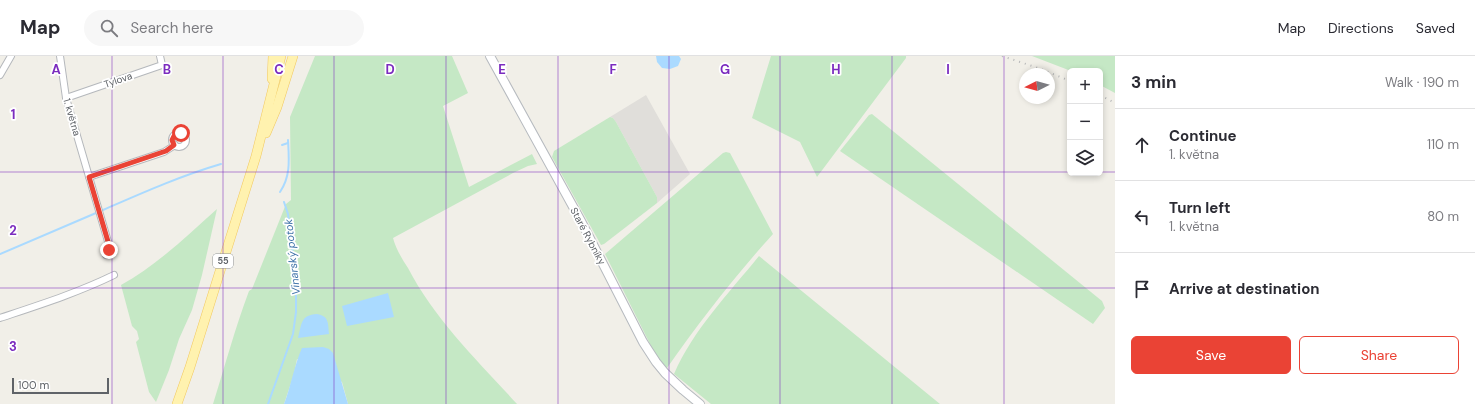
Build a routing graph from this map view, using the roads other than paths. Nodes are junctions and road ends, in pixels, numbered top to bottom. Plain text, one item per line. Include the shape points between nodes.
1 (11, 56) edge
2 (60, 56) edge
3 (160, 56) edge
4 (273, 56) edge
5 (281, 56) edge
6 (293, 56) edge
7 (490, 56) edge
8 (0, 75) edge
9 (66, 98) junction
10 (270, 101) junction
11 (174, 145) dead end
12 (256, 156) junction
13 (89, 177) junction
14 (106, 255) dead end
15 (114, 275) dead end
16 (0, 316) edge
17 (190, 367) junction
18 (177, 404) edge
19 (181, 404) edge
20 (700, 404) edge

1 - 8 street
2 - 9 street, 1. května
3 - 9 street, Tylova via 162,65
4 - 10 main road, 55
5 - 10 main road, 55
6 - 12 main road via 277,107
7 - 20 street, Staré Rybníky via 582,223 643,342 665,372
9 - 13 street, 1. května
10 - 12 main road, 55
11 - 13 street via 166,151
12 - 17 main road, 55
13 - 14 street, 1. května via 109,245
15 - 16 street via 77,291
17 - 18 main road, 55
17 - 19 main road, 55

